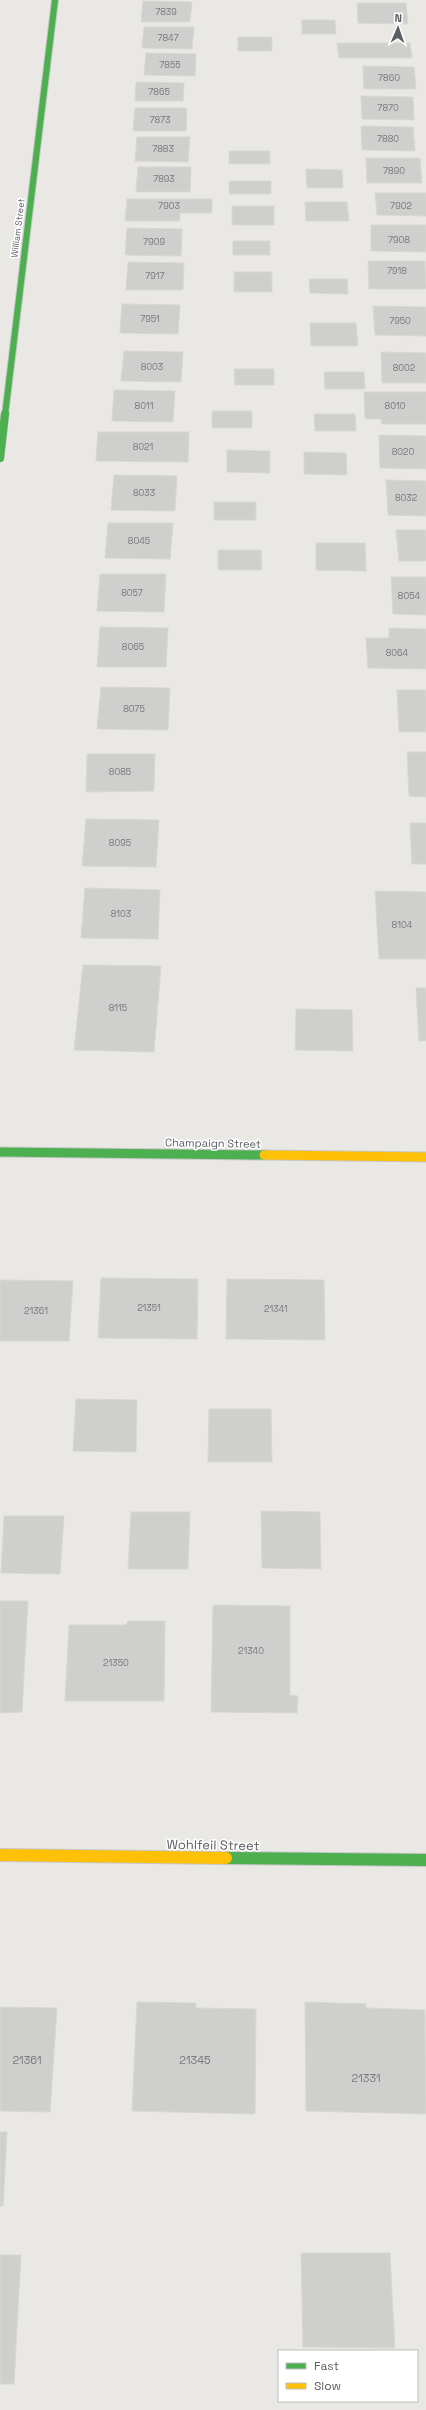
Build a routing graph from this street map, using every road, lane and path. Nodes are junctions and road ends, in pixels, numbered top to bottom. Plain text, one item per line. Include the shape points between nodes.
1 (55, 0) edge
2 (0, 458) edge
3 (0, 1152) edge
4 (426, 1158) edge
5 (0, 1855) edge
6 (426, 1860) edge

1 - 2 street, William Street
3 - 4 street, Champaign Street
5 - 6 street, Wohlfeil Street

